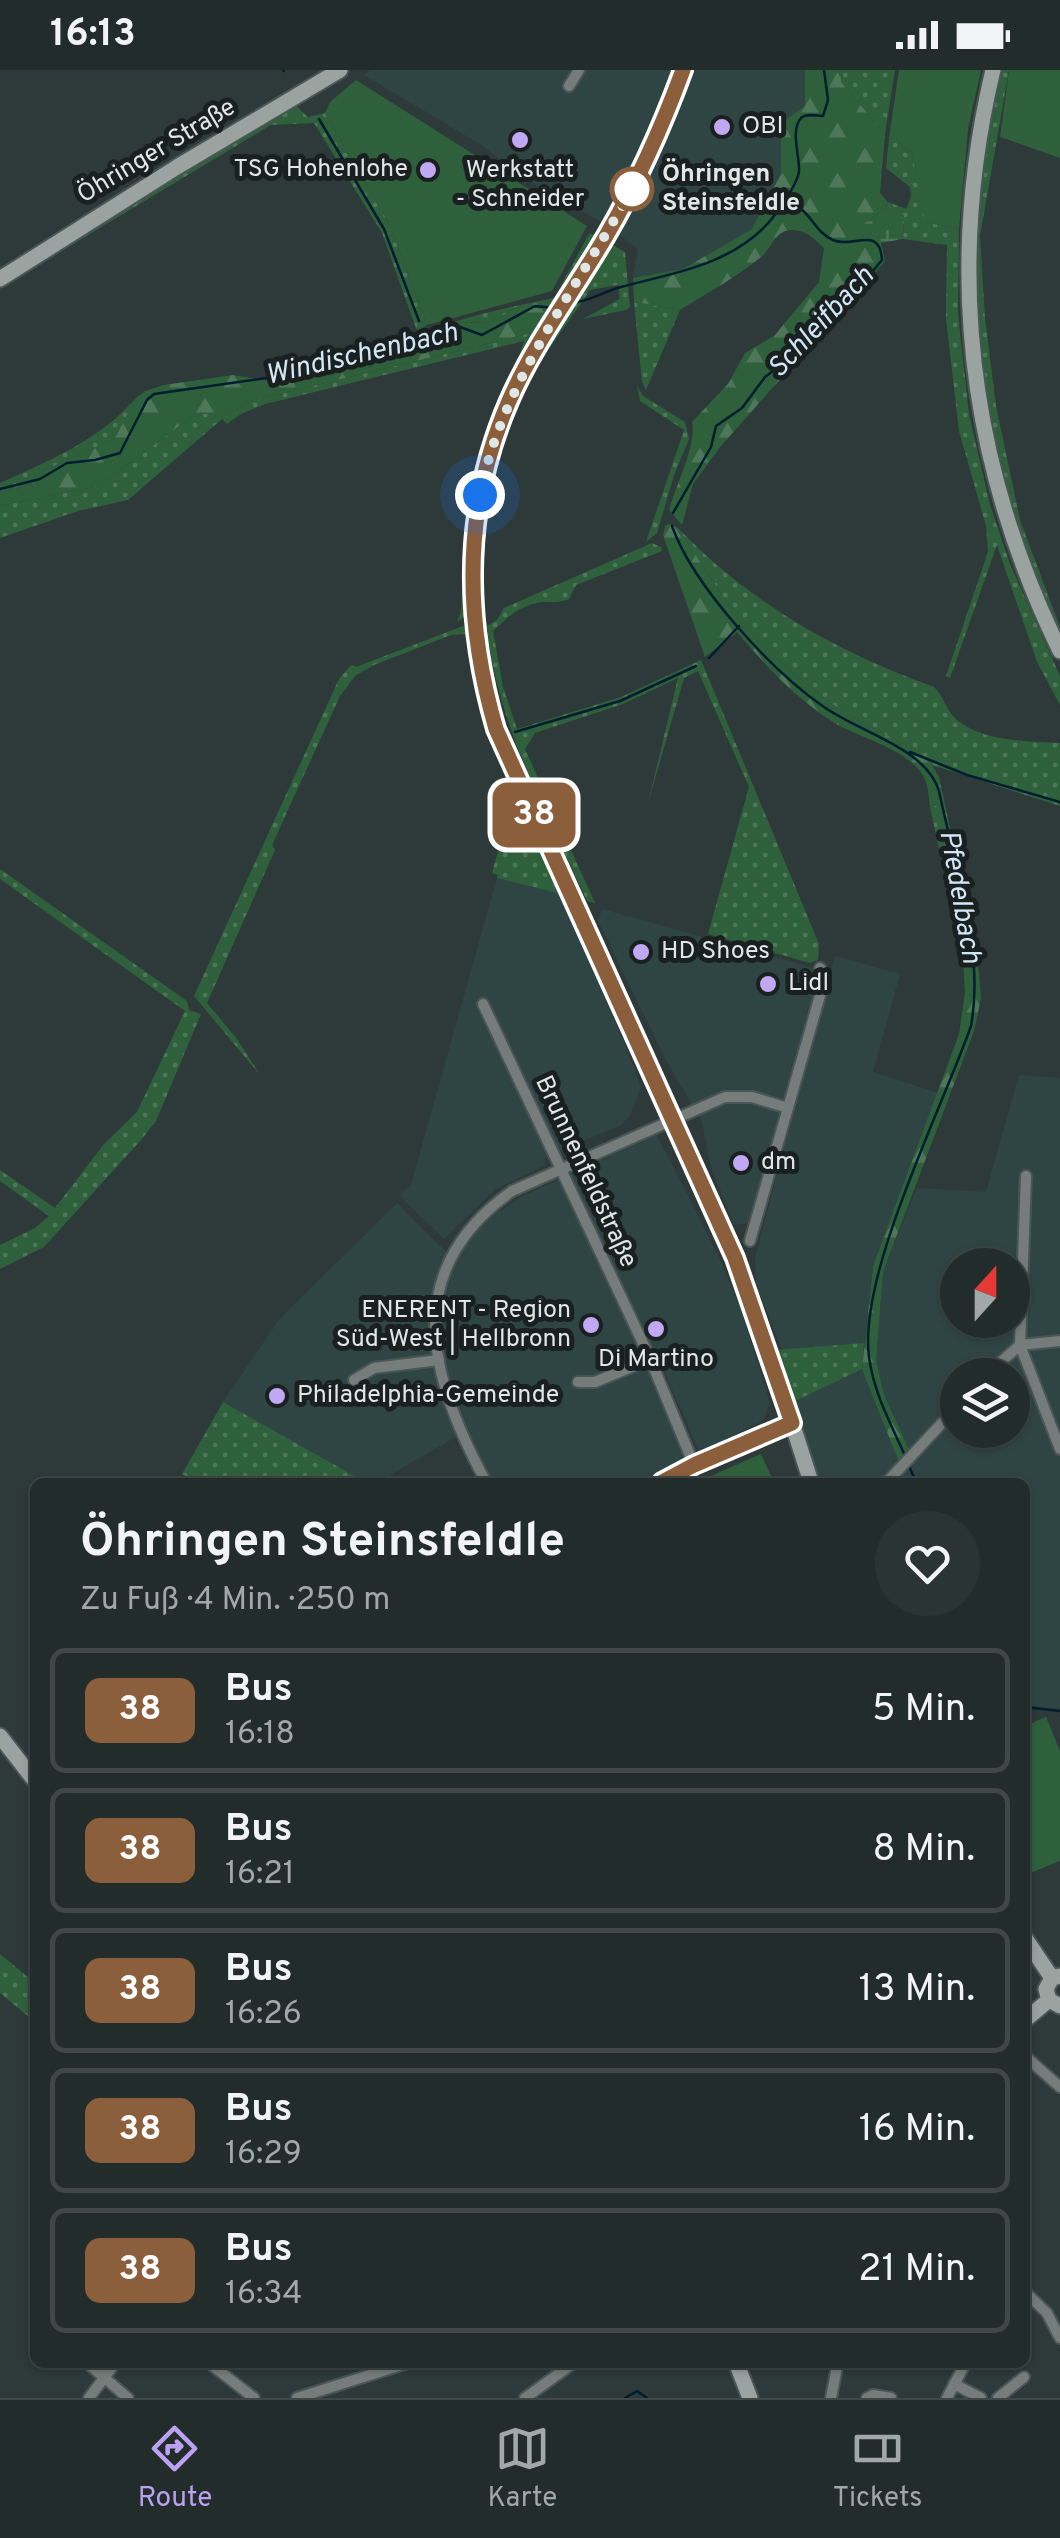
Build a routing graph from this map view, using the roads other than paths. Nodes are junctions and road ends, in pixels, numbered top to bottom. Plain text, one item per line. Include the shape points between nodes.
1 (340, 70) edge
2 (579, 70) edge
3 (683, 70) edge
4 (993, 70) edge
5 (568, 86) dead end
6 (0, 279) edge
7 (1060, 651) edge
8 (820, 968) dead end
9 (483, 1004) dead end
10 (788, 1108) junction
11 (674, 1117) junction
12 (562, 1168) junction
13 (1026, 1176) dead end
14 (750, 1241) dead end
15 (1060, 1342) edge
16 (1020, 1345) junction
17 (1005, 1358) edge
18 (651, 1359) junction
19 (439, 1360) junction
20 (354, 1380) dead end
21 (578, 1382) dead end
22 (792, 1423) junction
23 (940, 1425) edge
24 (1060, 1449) edge
25 (694, 1465) junction
26 (484, 1478) edge
27 (670, 1478) edge
28 (810, 1478) edge
29 (892, 1478) edge
30 (0, 1736) edge
31 (30, 1775) edge
32 (1030, 1945) edge
33 (1053, 1975) edge
34 (1054, 2003) edge
35 (1030, 2017) edge
36 (1030, 2060) edge
37 (1060, 2087) edge
38 (1030, 2297) edge
39 (1060, 2338) edge
40 (93, 2368) edge
41 (112, 2368) edge
42 (224, 2368) edge
43 (392, 2368) edge
44 (568, 2368) edge
45 (738, 2368) edge
46 (837, 2368) edge
47 (963, 2368) edge
48 (1024, 2377) dead end
49 (104, 2378) junction
50 (954, 2384) junction
51 (89, 2398) edge
52 (128, 2398) edge
53 (254, 2398) edge
54 (298, 2398) edge
55 (525, 2398) edge
56 (750, 2398) edge
57 (831, 2398) edge
58 (868, 2398) edge
59 (891, 2398) edge
60 (947, 2398) edge
61 (980, 2398) edge
62 (998, 2398) edge

1 - 6 street, Öhringer Straße
2 - 5 street
3 - 11 street via 632,190 529,362 495,438 476,520 472,589 482,679 496,729
4 - 7 street via 969,222 973,363 1000,501
8 - 10 street via 821,992
9 - 12 street, Brunnenfeldstraße
10 - 11 street via 738,1095
10 - 14 street
11 - 12 street
11 - 22 street via 735,1258
12 - 18 street, Brunnenfeldstraße
12 - 19 street via 484,1211 452,1252 437,1296
13 - 16 street
15 - 16 street
16 - 17 street
16 - 24 street
18 - 21 street via 595,1382
18 - 25 street, Brunnenfeldstraße
19 - 20 street via 374,1368
19 - 26 street via 448,1401
22 - 25 street
22 - 28 street
23 - 29 street
25 - 27 street
30 - 31 street
32 - 33 street
33 - 34 street via 1046,1989
34 - 35 street
36 - 37 street
38 - 39 street
40 - 49 street
41 - 49 street
42 - 53 street
43 - 54 street
44 - 55 street
45 - 56 street
46 - 57 street
47 - 50 street
48 - 62 street
49 - 51 street
49 - 52 street
50 - 60 street
50 - 61 street
58 - 59 street

